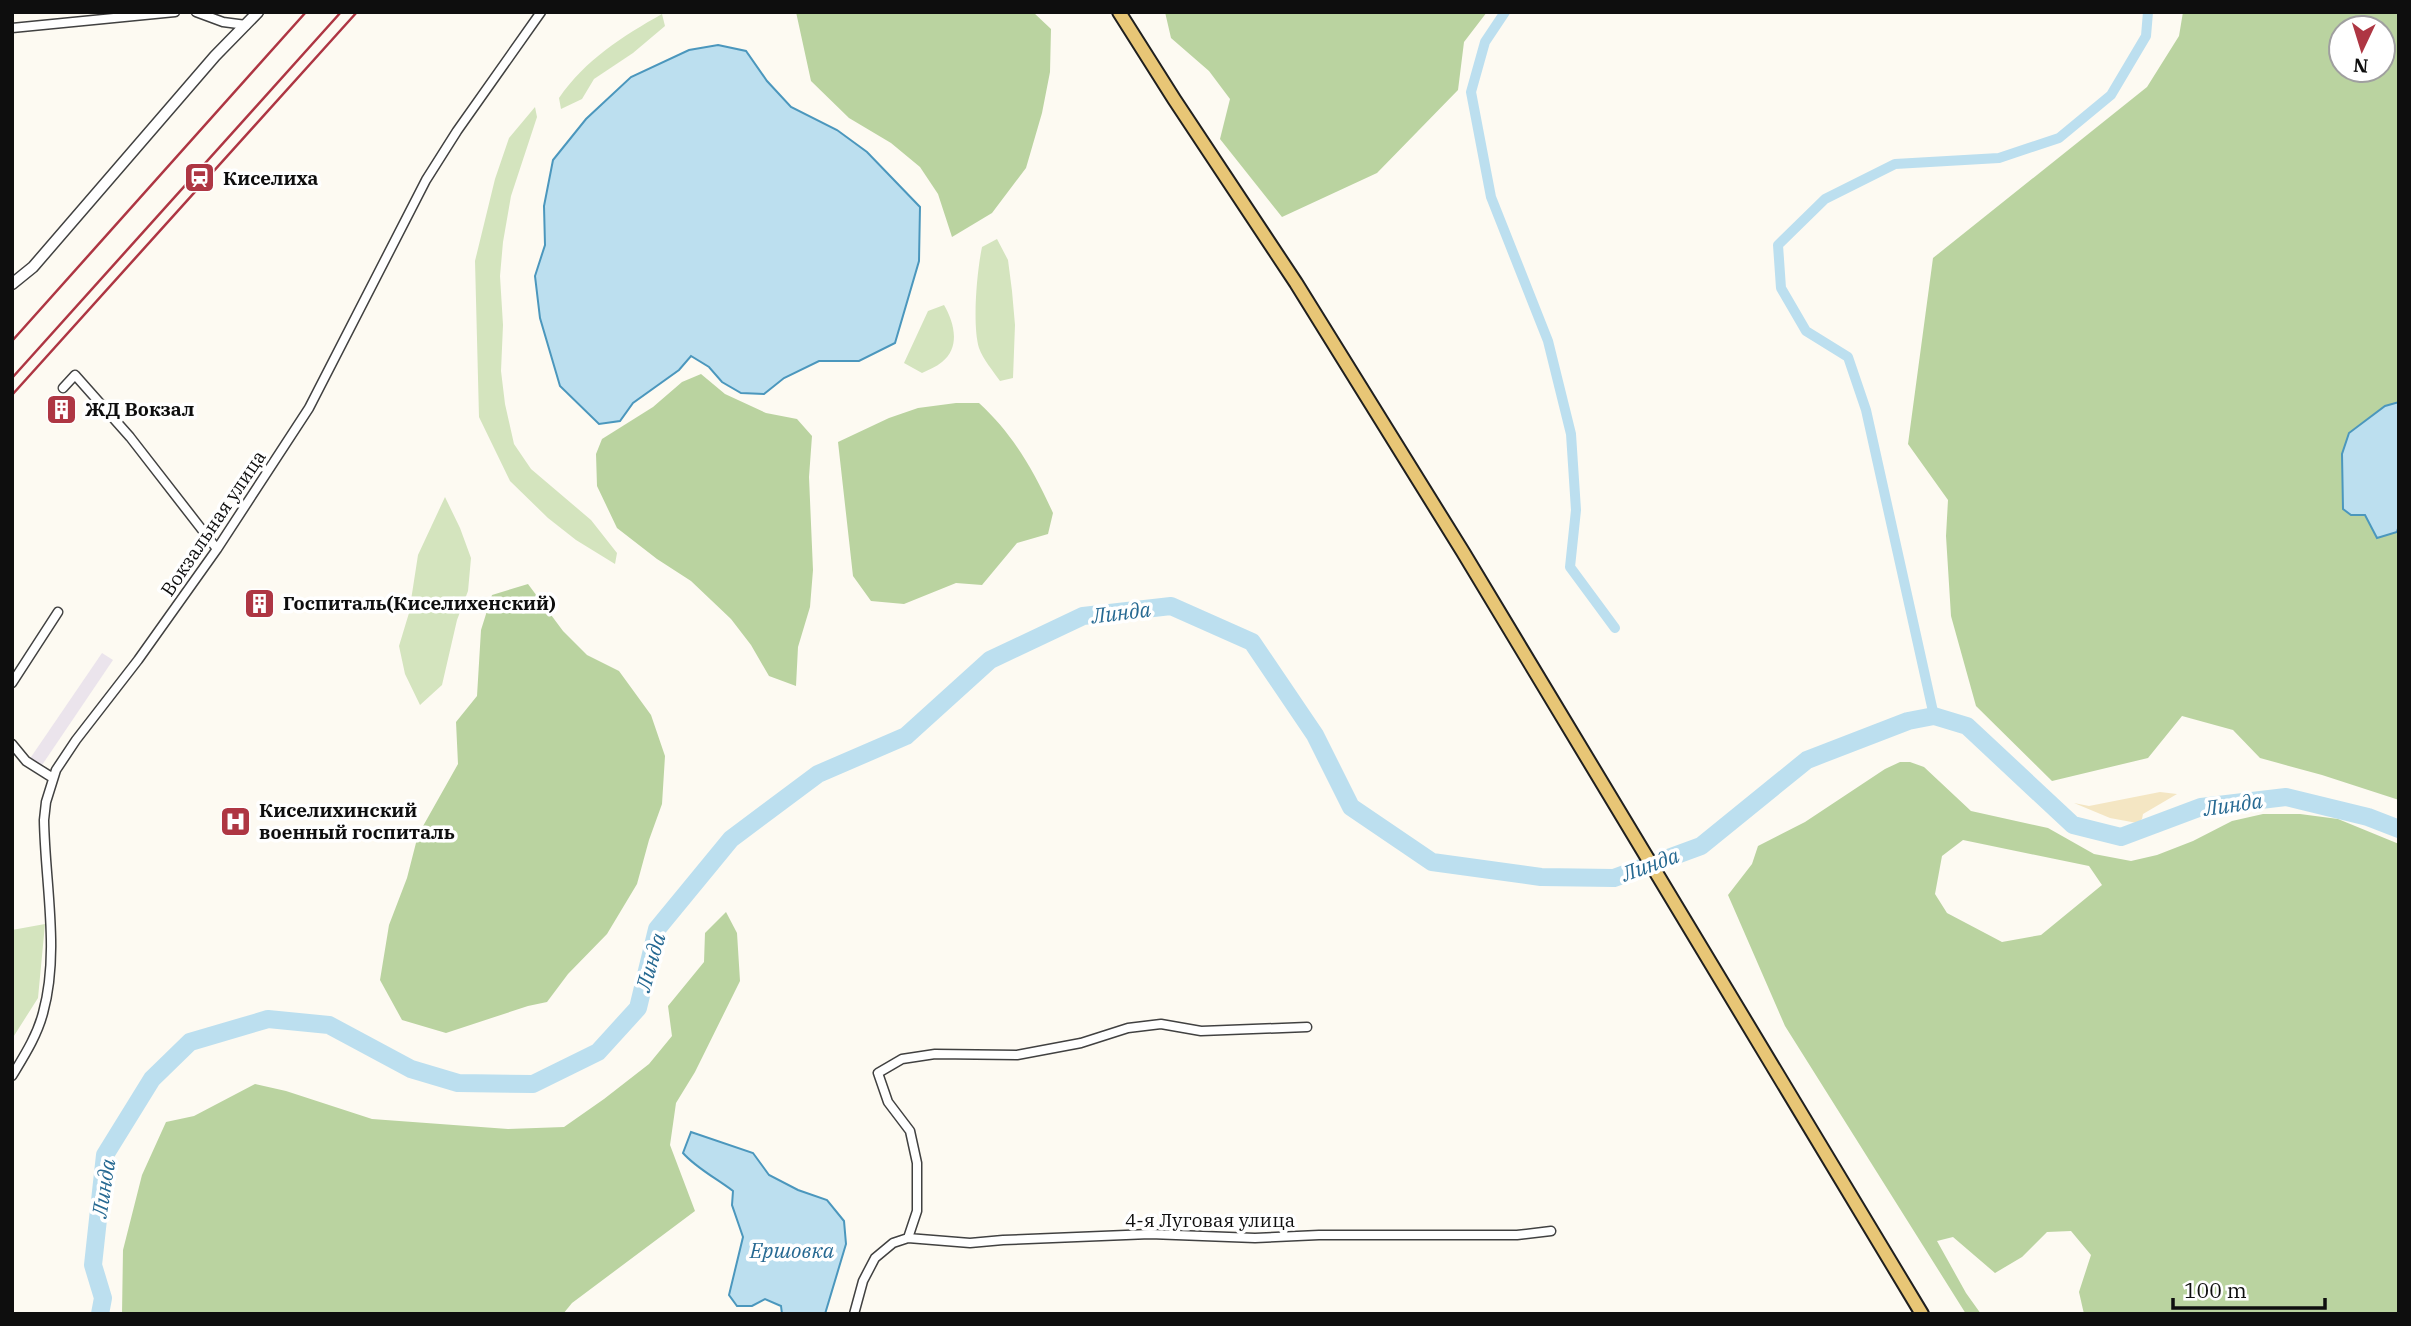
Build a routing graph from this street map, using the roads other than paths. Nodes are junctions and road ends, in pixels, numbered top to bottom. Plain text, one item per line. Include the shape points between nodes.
1 (175, 12) edge
2 (258, 12) edge
3 (541, 12) edge
4 (1119, 12) edge
5 (199, 13) edge
6 (246, 25) junction
7 (12, 29) edge
8 (12, 284) edge
9 (63, 388) dead end
10 (218, 549) junction
11 (58, 612) dead end
12 (12, 683) edge
13 (12, 744) edge
14 (53, 778) junction
15 (1307, 1027) dead end
16 (12, 1076) edge
17 (1551, 1231) dead end
18 (908, 1238) junction
19 (855, 1314) edge
20 (1922, 1314) edge

1 - 7 street
2 - 6 street
3 - 10 street, Вокзальная улица via 426,180 309,408
4 - 20 main road via 1296,283 1463,552
5 - 6 street
6 - 8 street via 33,267
9 - 10 street via 75,375
10 - 14 street, Вокзальная улица via 76,740
11 - 12 street
13 - 14 street via 26,761
14 - 16 street, Вокзальная улица via 44,820 48,992 38,1028
15 - 18 street via 1201,1031 1161,1024 1017,1055 935,1054 902,1059 878,1073 888,1102 910,1131 917,1163 917,1211
17 - 18 street, 4-я Луговая улица via 1255,1238 1150,1234 970,1243
18 - 19 street via 875,1258 863,1281

